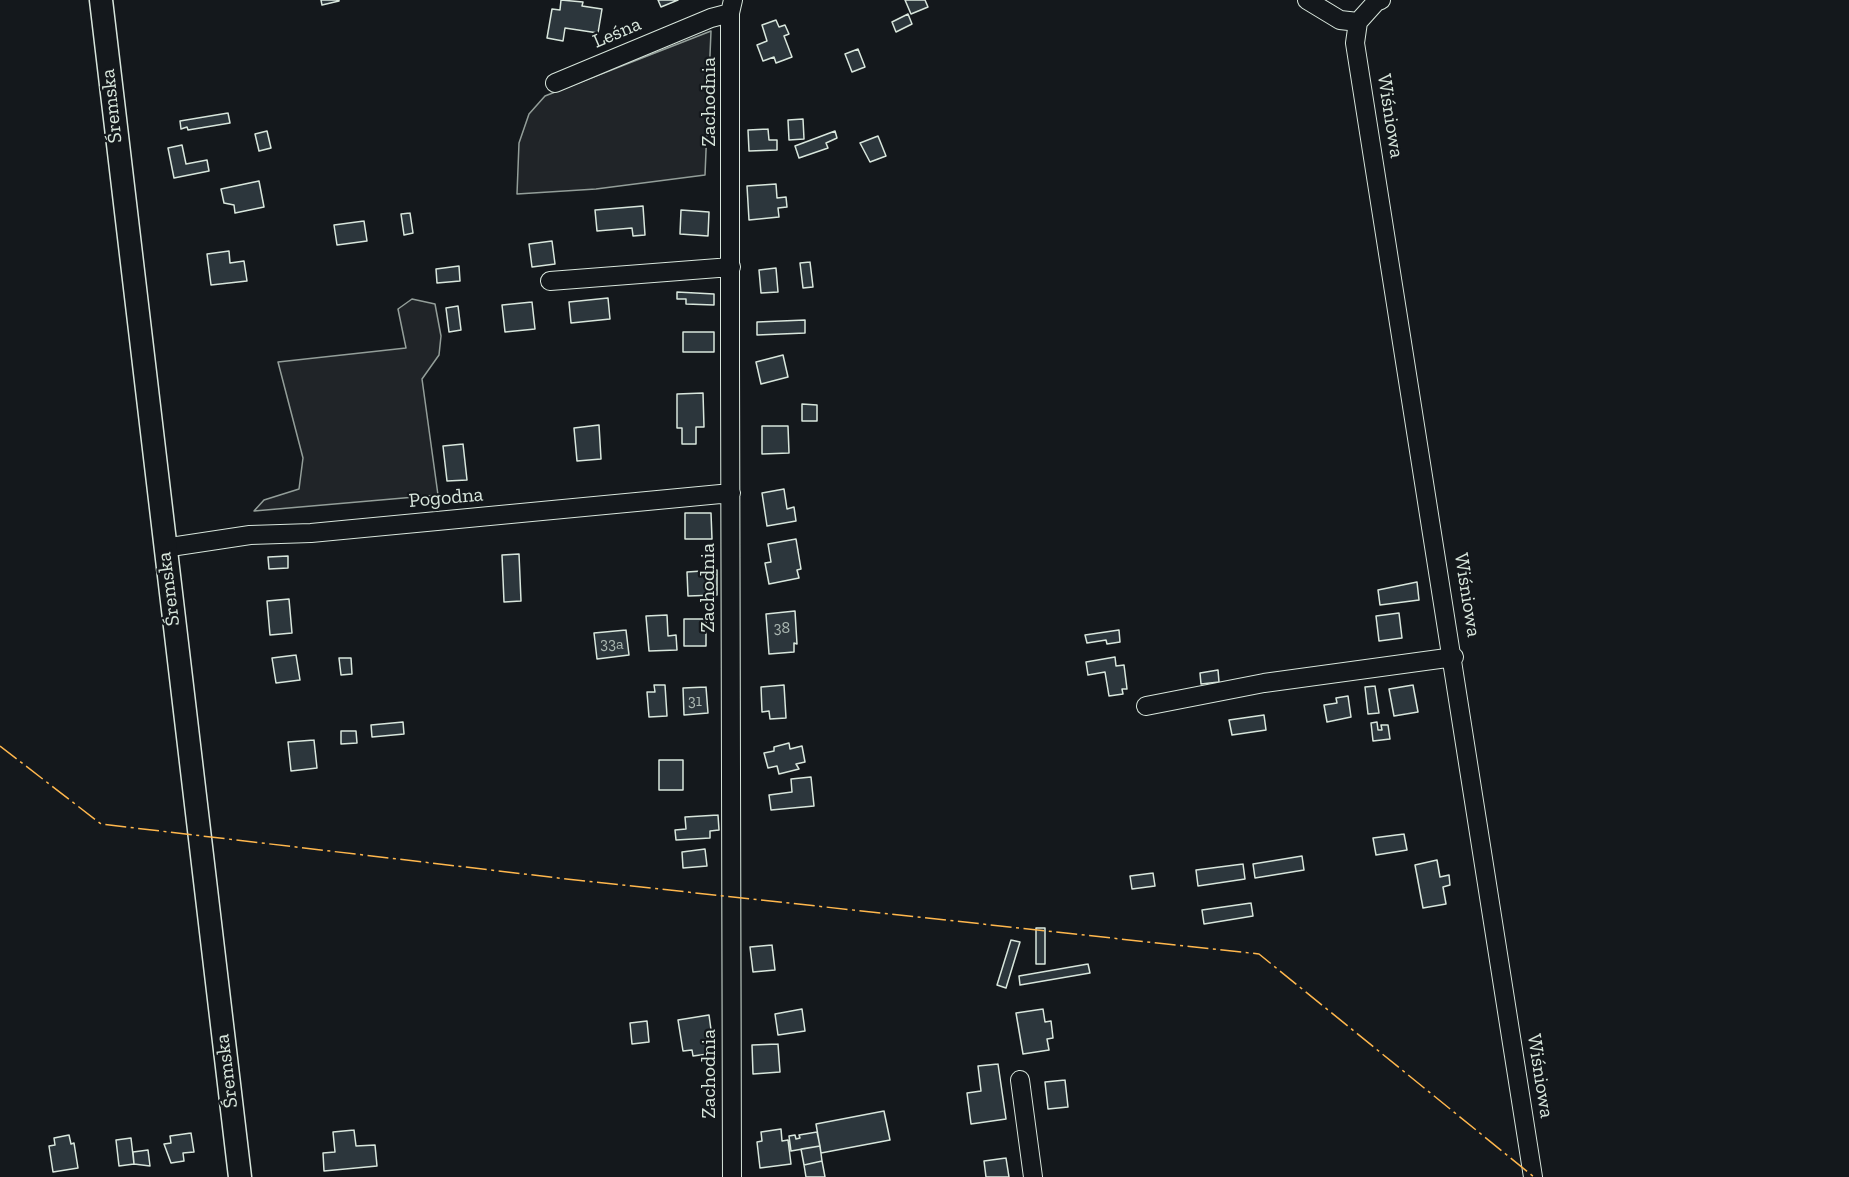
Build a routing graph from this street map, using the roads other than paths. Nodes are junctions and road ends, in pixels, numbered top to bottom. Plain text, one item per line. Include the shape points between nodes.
1 (101, 0) edge
2 (1307, 0) edge
3 (1381, 0) edge
4 (732, 6) edge
5 (1358, 22) junction
6 (555, 83) dead end
7 (731, 267) junction
8 (550, 281) dead end
9 (731, 493) junction
10 (164, 548) junction
11 (1454, 657) junction
12 (1146, 706) dead end
13 (1020, 1080) dead end
14 (240, 1177) edge
15 (732, 1177) edge
16 (1033, 1177) edge
17 (1533, 1177) edge

1 - 10 main road, Śremska
2 - 5 street via 1340,20
3 - 5 street
4 - 6 street, Leśna
4 - 7 street, Zachodnia
5 - 11 street, Wiśniowa via 1355,43
7 - 8 street
7 - 9 street, Zachodnia
9 - 10 street, Pogodna via 311,533 250,535
9 - 15 street, Zachodnia
10 - 14 main road, Śremska
11 - 12 street via 1264,683
11 - 17 street, Wiśniowa
13 - 16 street

